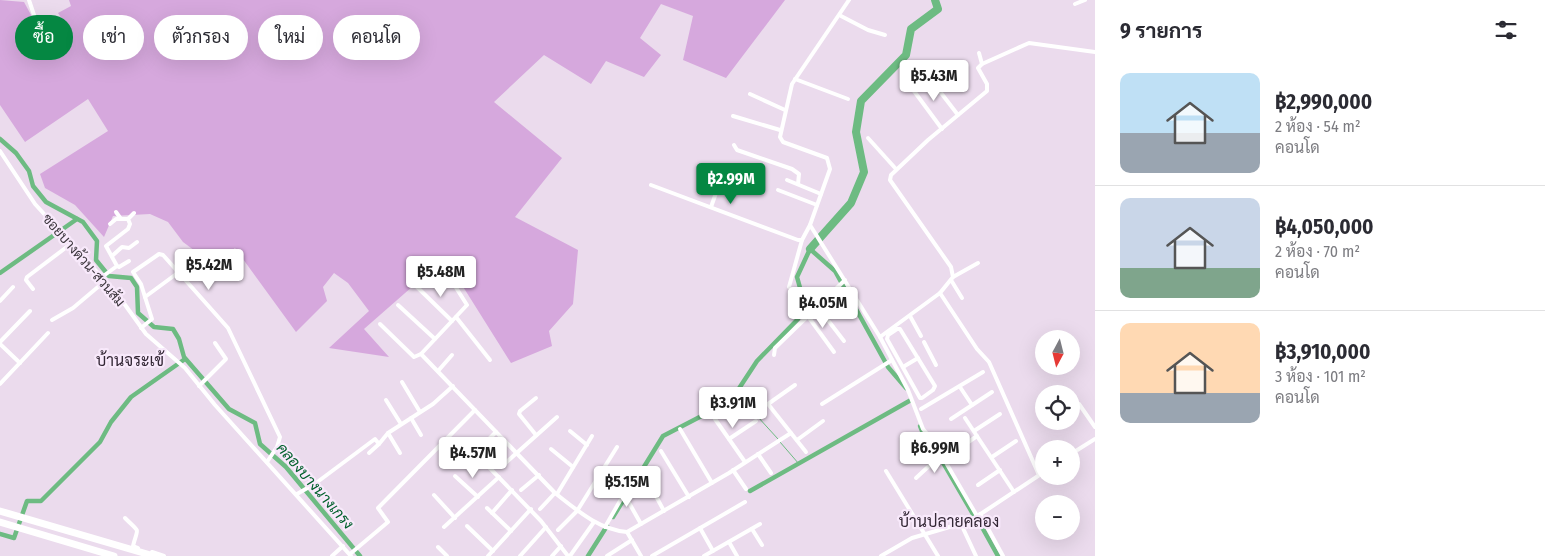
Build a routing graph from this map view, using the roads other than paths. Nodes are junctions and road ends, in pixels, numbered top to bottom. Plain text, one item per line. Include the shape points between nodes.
1 (29, 0) edge
2 (849, 0) edge
3 (1085, 0) edge
4 (1075, 4) dead end
5 (842, 14) junction
6 (34, 15) edge
7 (885, 35) dead end
8 (1095, 52) edge
9 (979, 53) dead end
10 (982, 64) junction
11 (928, 76) dead end
12 (795, 79) junction
13 (912, 87) dead end
14 (750, 94) dead end
15 (848, 99) dead end
16 (785, 110) junction
17 (958, 115) junction
18 (732, 116) dead end
19 (942, 129) junction
20 (780, 130) junction
21 (868, 138) dead end
22 (734, 145) dead end
23 (0, 151) edge
24 (726, 165) dead end
25 (896, 169) junction
26 (787, 180) dead end
27 (798, 184) junction
28 (652, 185) dead end
29 (778, 190) dead end
30 (821, 194) junction
31 (817, 205) junction
32 (711, 207) junction
33 (116, 212) dead end
34 (134, 213) dead end
35 (122, 219) junction
36 (128, 219) junction
37 (110, 224) dead end
38 (810, 225) junction
39 (802, 240) junction
40 (137, 242) dead end
41 (72, 243) junction
42 (112, 256) junction
43 (129, 261) dead end
44 (978, 262) dead end
45 (116, 266) junction
46 (443, 267) dead end
47 (178, 272) junction
48 (104, 278) junction
49 (952, 278) junction
50 (842, 282) junction
51 (417, 287) dead end
52 (790, 287) dead end
53 (13, 288) dead end
54 (32, 290) dead end
55 (940, 293) junction
56 (145, 297) junction
57 (962, 298) dead end
58 (0, 301) edge
59 (398, 305) dead end
60 (817, 306) junction
61 (30, 311) dead end
62 (807, 315) junction
63 (910, 316) junction
64 (456, 317) junction
65 (52, 320) dead end
66 (452, 321) junction
67 (380, 324) dead end
68 (142, 327) junction
69 (48, 333) dead end
70 (921, 336) dead end
71 (880, 337) junction
72 (435, 339) junction
73 (844, 341) dead end
74 (924, 342) dead end
75 (0, 343) edge
76 (215, 343) dead end
77 (834, 352) dead end
78 (423, 355) junction
79 (452, 355) dead end
80 (774, 355) dead end
81 (918, 358) junction
82 (490, 360) dead end
83 (890, 361) junction
84 (20, 363) junction
85 (936, 365) dead end
86 (903, 367) junction
87 (438, 371) junction
88 (898, 371) junction
89 (982, 372) dead end
90 (402, 382) dead end
91 (0, 384) edge
92 (200, 385) junction
93 (795, 385) dead end
94 (452, 386) junction
95 (960, 387) junction
96 (992, 392) dead end
97 (536, 398) dead end
98 (738, 398) dead end
99 (386, 400) dead end
100 (822, 404) dead end
101 (972, 405) junction
102 (1080, 405) edge
103 (475, 410) junction
104 (919, 411) junction
105 (420, 412) junction
106 (1000, 414) dead end
107 (557, 417) dead end
108 (411, 418) junction
109 (965, 418) dead end
110 (951, 419) dead end
111 (756, 421) dead end
112 (823, 421) dead end
113 (401, 424) junction
114 (1095, 427) edge
115 (680, 430) dead end
116 (974, 431) junction
117 (496, 432) junction
118 (570, 432) dead end
119 (388, 433) junction
120 (791, 433) junction
121 (944, 434) dead end
122 (421, 435) dead end
123 (536, 435) junction
124 (592, 436) dead end
125 (978, 436) junction
126 (1095, 438) edge
127 (729, 439) junction
128 (797, 440) junction
129 (1016, 441) dead end
130 (379, 444) junction
131 (587, 445) junction
132 (617, 446) dead end
133 (480, 448) dead end
134 (1080, 448) edge
135 (551, 449) dead end
136 (661, 451) dead end
137 (516, 452) junction
138 (806, 452) dead end
139 (369, 453) dead end
140 (400, 453) dead end
141 (758, 454) junction
142 (942, 454) junction
143 (992, 457) junction
144 (481, 459) dead end
145 (268, 461) junction
146 (745, 462) junction
147 (1035, 466) edge
148 (501, 467) dead end
149 (573, 467) junction
150 (733, 470) junction
151 (1000, 470) junction
152 (886, 471) dead end
153 (771, 473) dead end
154 (644, 474) dead end
155 (538, 475) junction
156 (455, 476) dead end
157 (499, 477) junction
158 (916, 478) dead end
159 (1035, 478) edge
160 (632, 480) dead end
161 (712, 483) junction
162 (978, 486) dead end
163 (746, 489) dead end
164 (512, 490) junction
165 (521, 490) dead end
166 (1014, 492) junction
167 (556, 493) junction
168 (297, 494) junction
169 (434, 495) dead end
170 (478, 496) junction
171 (688, 497) junction
172 (628, 501) dead end
173 (745, 502) dead end
174 (486, 508) dead end
175 (531, 509) junction
176 (540, 509) dead end
177 (0, 511) edge
178 (577, 511) junction
179 (664, 511) junction
180 (492, 513) junction
181 (979, 515) junction
182 (125, 518) dead end
183 (455, 518) junction
184 (0, 522) edge
185 (594, 522) junction
186 (641, 524) junction
187 (760, 524) dead end
188 (961, 524) junction
189 (467, 526) dead end
190 (444, 527) dead end
191 (546, 527) junction
192 (605, 528) junction
193 (700, 528) junction
194 (752, 529) junction
195 (558, 530) dead end
196 (511, 531) junction
197 (627, 532) junction
198 (924, 534) junction
199 (632, 540) junction
200 (729, 542) junction
201 (762, 545) dead end
202 (343, 546) junction
203 (561, 546) junction
204 (438, 547) dead end
205 (493, 551) junction
206 (713, 551) junction
207 (352, 554) edge
208 (114, 556) edge
209 (154, 556) edge
210 (164, 556) edge
211 (332, 556) edge
212 (447, 556) edge
213 (488, 556) edge
214 (520, 556) edge
215 (552, 556) edge
216 (569, 556) edge
217 (607, 556) edge
218 (641, 556) edge
219 (652, 556) edge
220 (704, 556) edge
221 (737, 556) edge
222 (881, 556) edge
223 (938, 556) edge
224 (976, 556) edge
225 (1003, 556) edge

1 - 6 street
2 - 5 street
3 - 4 street
5 - 7 street via 868,30
5 - 12 street
8 - 10 street via 1024,44
9 - 10 street
10 - 17 street via 978,68 988,84 987,91
11 - 17 street
12 - 15 street
12 - 16 street
13 - 19 street
14 - 16 street
16 - 20 street
17 - 19 street
18 - 20 street
19 - 25 street
20 - 30 street via 783,142 828,158 830,169
21 - 25 street
22 - 27 street via 737,150 792,169 799,174
23 - 41 street, ซอยบางด้วน-สวนส้ม via 35,204
24 - 32 street
25 - 49 street via 890,180 951,267
26 - 27 street
27 - 30 street
28 - 32 street
29 - 31 street
30 - 31 street
31 - 38 street
32 - 39 street
33 - 35 street
34 - 36 street
35 - 36 street
35 - 37 street
36 - 42 street via 128,229 106,246
38 - 39 street
38 - 50 street
39 - 52 street
40 - 42 street via 129,248 122,247
41 - 48 street, ซอยบางด้วน-สวนส้ม
41 - 54 street via 26,277
42 - 45 street
43 - 45 street
44 - 49 street
45 - 48 street
46 - 64 street via 467,303
47 - 56 street
47 - 56 street via 161,254 135,270
47 - 145 street via 228,328 280,437
48 - 65 street via 72,308
48 - 68 street, ซอยบางด้วน-สวนส้ม
49 - 55 street
49 - 57 street
50 - 60 street
50 - 71 street
51 - 66 street
53 - 58 street
55 - 63 street
55 - 147 street via 976,349 989,362
56 - 68 street via 151,320
59 - 72 street
60 - 62 street
60 - 73 street
61 - 75 street
62 - 77 street
62 - 80 street via 775,348
63 - 70 street
63 - 71 street
64 - 66 street
64 - 82 street
66 - 72 street
67 - 78 street via 414,357
68 - 92 street, ซอยบางด้วน-สวนส้ม
69 - 84 street
71 - 83 street
72 - 78 street
74 - 85 street
75 - 84 street
76 - 92 street via 226,359
78 - 87 street
79 - 87 street
81 - 86 street
81 - 86 street via 900,329 893,330 887,339
81 - 86 street via 935,386 922,398
83 - 88 street
83 - 100 street
84 - 91 street
86 - 88 street
87 - 94 street
88 - 104 street
89 - 95 street
90 - 105 street
92 - 145 street
93 - 120 street via 768,404
94 - 103 street
94 - 105 street
95 - 101 street
95 - 104 street
96 - 101 street
97 - 123 street via 519,414
98 - 127 street via 716,417
99 - 113 street
101 - 110 street
102 - 114 street
103 - 117 street
103 - 207 street via 378,508 388,522
104 - 142 street via 923,429
105 - 108 street
106 - 116 street
107 - 123 street
108 - 113 street
108 - 122 street
109 - 116 street
111 - 127 street
112 - 128 street
113 - 119 street
115 - 161 street
116 - 125 street
117 - 133 street
117 - 137 street
118 - 131 street
119 - 130 street
119 - 140 street
120 - 128 street
120 - 141 street
121 - 125 street via 957,450
123 - 137 street
124 - 131 street
125 - 143 street
126 - 134 street
127 - 146 street
128 - 138 street
129 - 143 street
130 - 139 street
130 - 168 street via 375,439
131 - 149 street
132 - 178 street
135 - 149 street
136 - 171 street
137 - 148 street
137 - 155 street
141 - 146 street
141 - 153 street
142 - 158 street
142 - 181 street
143 - 151 street
144 - 157 street
145 - 168 street
146 - 150 street
149 - 167 street
150 - 161 street
150 - 163 street
151 - 162 street
151 - 166 street
152 - 198 street
154 - 179 street
155 - 165 street
155 - 167 street
156 - 170 street
157 - 164 street
157 - 170 street
159 - 166 street
160 - 192 street
161 - 171 street
164 - 175 street
164 - 180 street
166 - 181 street
167 - 176 street
167 - 178 street
168 - 202 street
169 - 183 street
170 - 183 street
171 - 179 street
172 - 186 street
173 - 193 street
174 - 180 street
175 - 191 street
175 - 196 street
177 - 209 highway
178 - 185 street
178 - 195 street
179 - 186 street
180 - 196 street
181 - 188 street
181 - 225 street
182 - 210 street via 138,534 133,546
183 - 190 street
184 - 208 highway
185 - 192 street
185 - 216 street
186 - 197 street
187 - 194 street
188 - 198 street
188 - 224 street
189 - 205 street
191 - 203 street
191 - 214 street
192 - 197 street
193 - 206 street
193 - 219 street
194 - 200 street
194 - 201 street
196 - 205 street
197 - 199 street
198 - 222 street
198 - 223 street
199 - 217 street
199 - 218 street
200 - 206 street
200 - 221 street
202 - 207 street
202 - 211 street
203 - 215 street
203 - 216 street
204 - 212 street
205 - 213 street
206 - 220 street

